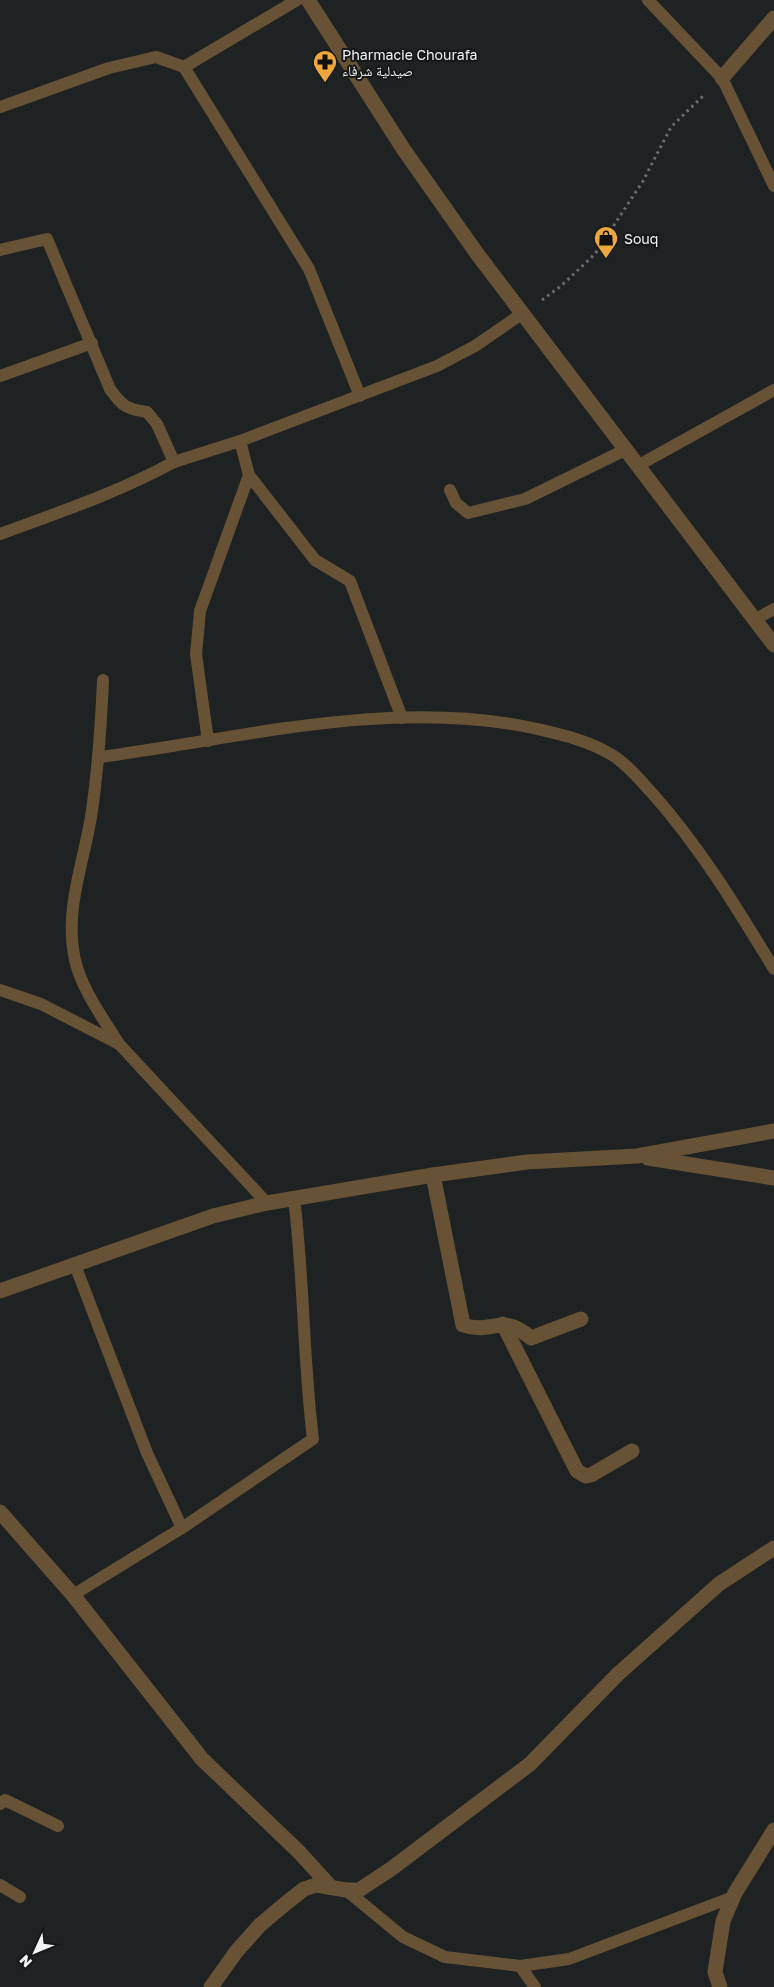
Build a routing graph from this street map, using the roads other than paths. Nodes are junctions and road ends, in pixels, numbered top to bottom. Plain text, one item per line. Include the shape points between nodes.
1 (297, 0) edge
2 (308, 0) edge
3 (648, 0) edge
4 (774, 18) edge
5 (184, 66) junction
6 (722, 78) junction
7 (0, 107) edge
8 (774, 186) edge
9 (0, 250) edge
10 (523, 313) junction
11 (92, 343) junction
12 (0, 376) edge
13 (774, 390) edge
14 (360, 396) junction
15 (240, 441) junction
16 (627, 449) junction
17 (174, 462) junction
18 (639, 465) junction
19 (249, 475) junction
20 (450, 490) dead end
21 (0, 534) edge
22 (774, 609) edge
23 (756, 619) junction
24 (774, 645) edge
25 (103, 680) dead end
26 (402, 718) junction
27 (208, 742) junction
28 (100, 757) junction
29 (774, 969) edge
30 (0, 990) edge
31 (119, 1044) junction
32 (774, 1131) edge
33 (637, 1156) junction
34 (433, 1175) junction
35 (774, 1178) edge
36 (294, 1198) junction
37 (268, 1203) junction
38 (74, 1265) junction
39 (0, 1291) edge
40 (581, 1319) dead end
41 (503, 1324) junction
42 (632, 1451) dead end
43 (0, 1512) edge
44 (182, 1528) junction
45 (774, 1548) edge
46 (73, 1595) junction
47 (0, 1804) edge
48 (58, 1826) dead end
49 (774, 1830) edge
50 (0, 1885) edge
51 (330, 1886) junction
52 (346, 1890) junction
53 (20, 1897) dead end
54 (733, 1897) junction
55 (520, 1966) junction
56 (211, 1987) edge
57 (535, 1987) edge
58 (720, 1987) edge

1 - 5 lane
2 - 10 street via 404,150 478,256
3 - 6 lane
4 - 6 street
5 - 7 lane via 156,57 109,68
5 - 14 lane via 309,269
6 - 8 lane
9 - 11 lane via 47,238
10 - 14 lane via 437,366
10 - 16 street
11 - 12 lane
11 - 17 lane via 110,389 120,404 147,412 157,424
13 - 18 lane
14 - 15 lane
15 - 17 lane
15 - 19 lane
16 - 18 street
16 - 20 lane via 525,499 468,513 456,504
17 - 21 lane via 82,506
18 - 23 street
19 - 26 lane via 315,560 350,581
19 - 27 lane via 200,611 196,654
22 - 23 lane
23 - 24 street
25 - 28 lane
26 - 27 lane via 361,719
26 - 29 lane via 446,717 514,724 581,740 612,755 638,778 694,846 724,887
27 - 28 lane
28 - 31 lane via 73,897 71,930 75,962 89,994
30 - 31 lane via 41,1004
31 - 37 lane
32 - 33 street
33 - 34 street via 527,1162
33 - 35 street
34 - 36 street
34 - 41 street via 463,1325 473,1328
36 - 37 street
36 - 44 lane via 302,1256 307,1390 313,1440
37 - 38 street via 213,1216
38 - 39 street
38 - 44 lane via 147,1453
40 - 41 street via 531,1338 517,1326
41 - 42 street via 577,1471 591,1475
43 - 46 street
44 - 46 lane
45 - 52 street via 719,1584 618,1674 530,1764 372,1883 359,1890
46 - 51 street via 202,1759
47 - 48 lane via 4,1800
49 - 54 street
50 - 53 lane
51 - 52 street
51 - 56 street via 316,1885 304,1890 260,1925
52 - 55 lane via 403,1937 445,1957
54 - 55 lane via 569,1959
54 - 58 street via 723,1921 715,1972
55 - 57 lane

